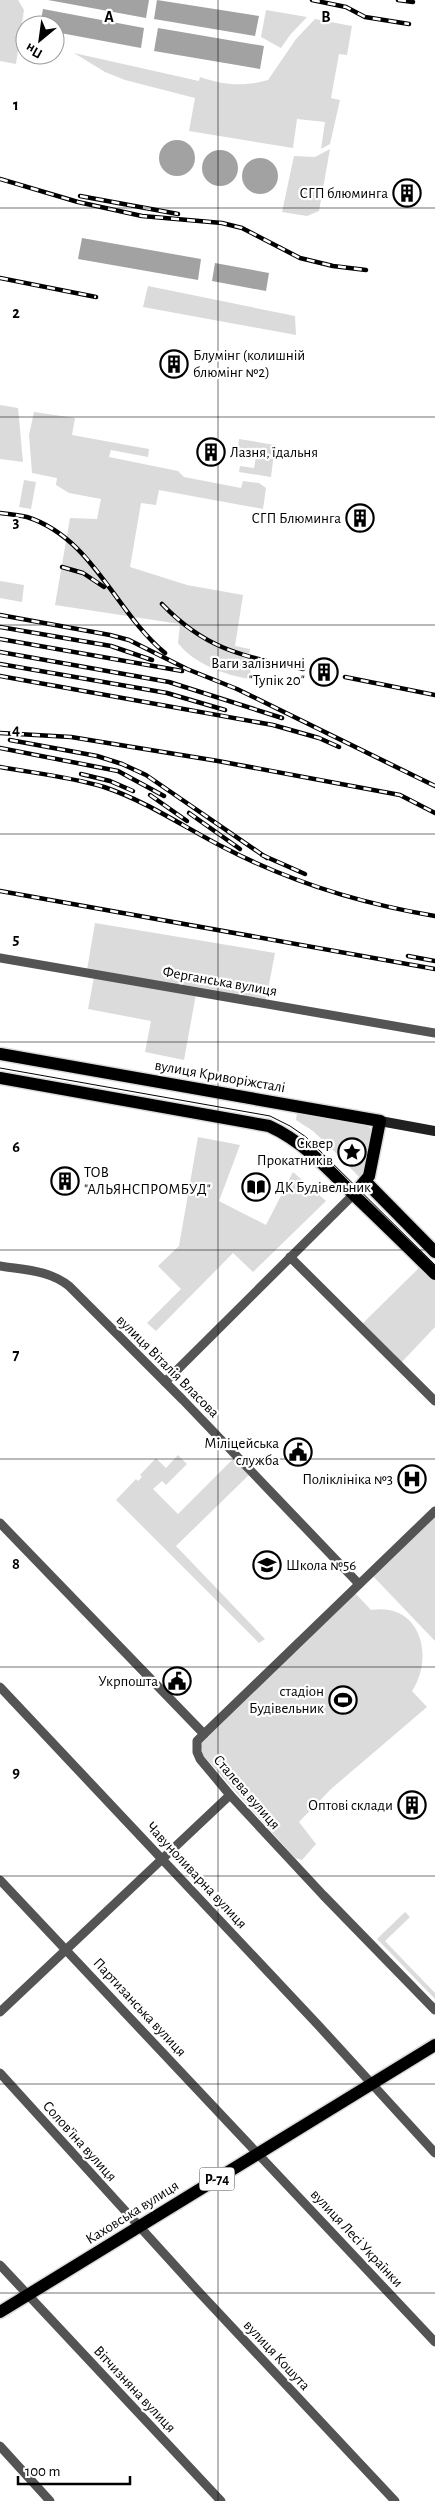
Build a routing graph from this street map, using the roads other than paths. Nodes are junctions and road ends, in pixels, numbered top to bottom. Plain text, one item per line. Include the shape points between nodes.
1 (0, 958) edge
2 (435, 1033) edge
3 (0, 1054) edge
4 (0, 1078) edge
5 (380, 1121) junction
6 (435, 1131) edge
7 (366, 1182) junction
8 (354, 1194) junction
9 (435, 1252) edge
10 (290, 1257) junction
11 (0, 1266) edge
12 (435, 1274) edge
13 (165, 1382) junction
14 (435, 1401) edge
15 (435, 1511) edge
16 (0, 1523) edge
17 (359, 1584) junction
18 (0, 1687) edge
19 (204, 1734) junction
20 (230, 1795) junction
21 (164, 1860) junction
22 (0, 1880) edge
23 (67, 1949) junction
24 (435, 2010) edge
25 (0, 2012) edge
26 (435, 2045) edge
27 (0, 2073) edge
28 (372, 2083) junction
29 (258, 2153) junction
30 (435, 2153) edge
31 (140, 2227) junction
32 (0, 2265) edge
33 (28, 2295) junction
34 (0, 2312) edge
35 (435, 2342) edge
36 (0, 2446) edge
37 (50, 2501) edge
38 (221, 2501) edge
39 (395, 2501) edge

1 - 2 street, Ферганська вулиця
3 - 5 main road, вулиця Криворіжсталі
4 - 8 main road via 270,1126 305,1148
5 - 6 main road, вулиця Криворіжсталі
5 - 7 main road via 372,1169
7 - 8 main road
7 - 9 main road
8 - 10 street
8 - 12 main road
10 - 13 street
10 - 14 street
11 - 13 street, вулиця Віталія Власова via 58,1277
13 - 17 street, вулиця Віталія Власова
15 - 17 street
16 - 19 street
17 - 19 street
18 - 21 street, Чавуноливарна вулиця
19 - 20 street, Сталева вулиця via 197,1741 197,1752
20 - 21 street
20 - 24 street, Сталева вулиця
21 - 23 street
21 - 28 street, Чавуноливарна вулиця
22 - 23 street, Партизанська вулиця
23 - 25 street
23 - 29 street, Партизанська вулиця
26 - 28 main road, Каховська вулиця / Р-74
27 - 31 street, Соловʼїна вулиця
28 - 29 main road, Каховська вулиця / Р-74
28 - 30 street, Чавуноливарна вулиця
29 - 31 main road, Каховська вулиця / Р-74
29 - 35 street, вулиця Лесі Українки
31 - 33 main road, Каховська вулиця / Р-74
31 - 39 street, вулиця Кошута
32 - 33 street, Вітчизняна вулиця
33 - 34 main road, Каховська вулиця / Р-74
33 - 38 street, Вітчизняна вулиця
36 - 37 street

